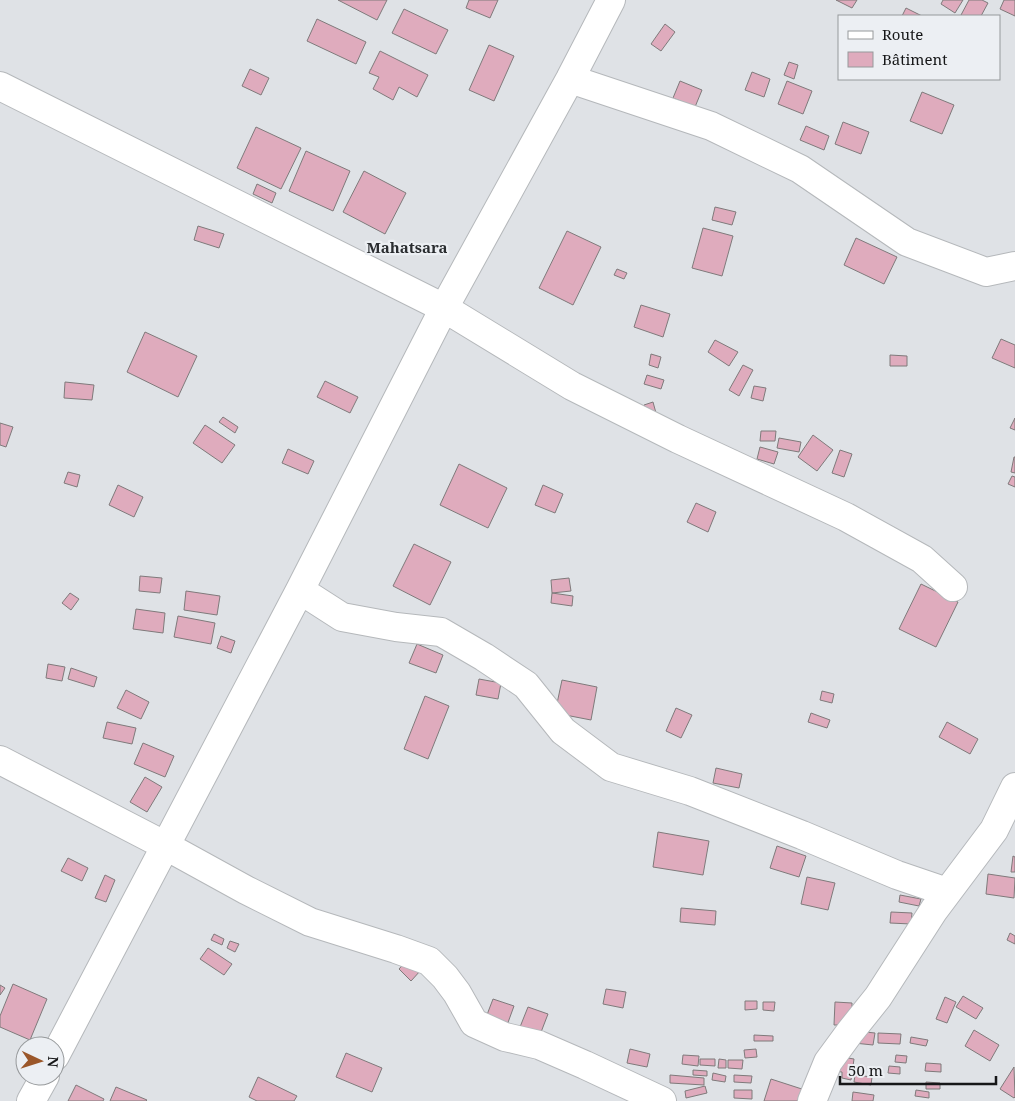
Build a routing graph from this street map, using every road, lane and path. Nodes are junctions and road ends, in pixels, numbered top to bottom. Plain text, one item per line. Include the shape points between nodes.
1 (611, 0) edge
2 (570, 79) junction
3 (0, 86) edge
4 (1015, 266) edge
5 (986, 272) junction
6 (1015, 287) edge
7 (444, 308) junction
8 (953, 587) dead end
9 (300, 590) junction
10 (0, 760) edge
11 (1015, 787) edge
12 (166, 846) junction
13 (947, 892) junction
14 (65, 1037) edge
15 (39, 1086) edge
16 (31, 1101) edge
17 (662, 1101) edge
18 (812, 1101) edge

1 - 2 street
2 - 5 street via 711,126 800,169 907,242
2 - 7 street
3 - 7 street
4 - 5 street
5 - 6 street
7 - 8 street via 572,386 846,517 922,559
7 - 9 street
9 - 12 street
9 - 13 street via 342,617 441,632 526,685 563,731 611,767 690,791
10 - 12 street
11 - 13 street via 994,830
12 - 14 street
12 - 17 street via 310,922 429,961 457,993 474,1023 505,1037 539,1045
13 - 18 street via 878,996 828,1062
15 - 16 street

